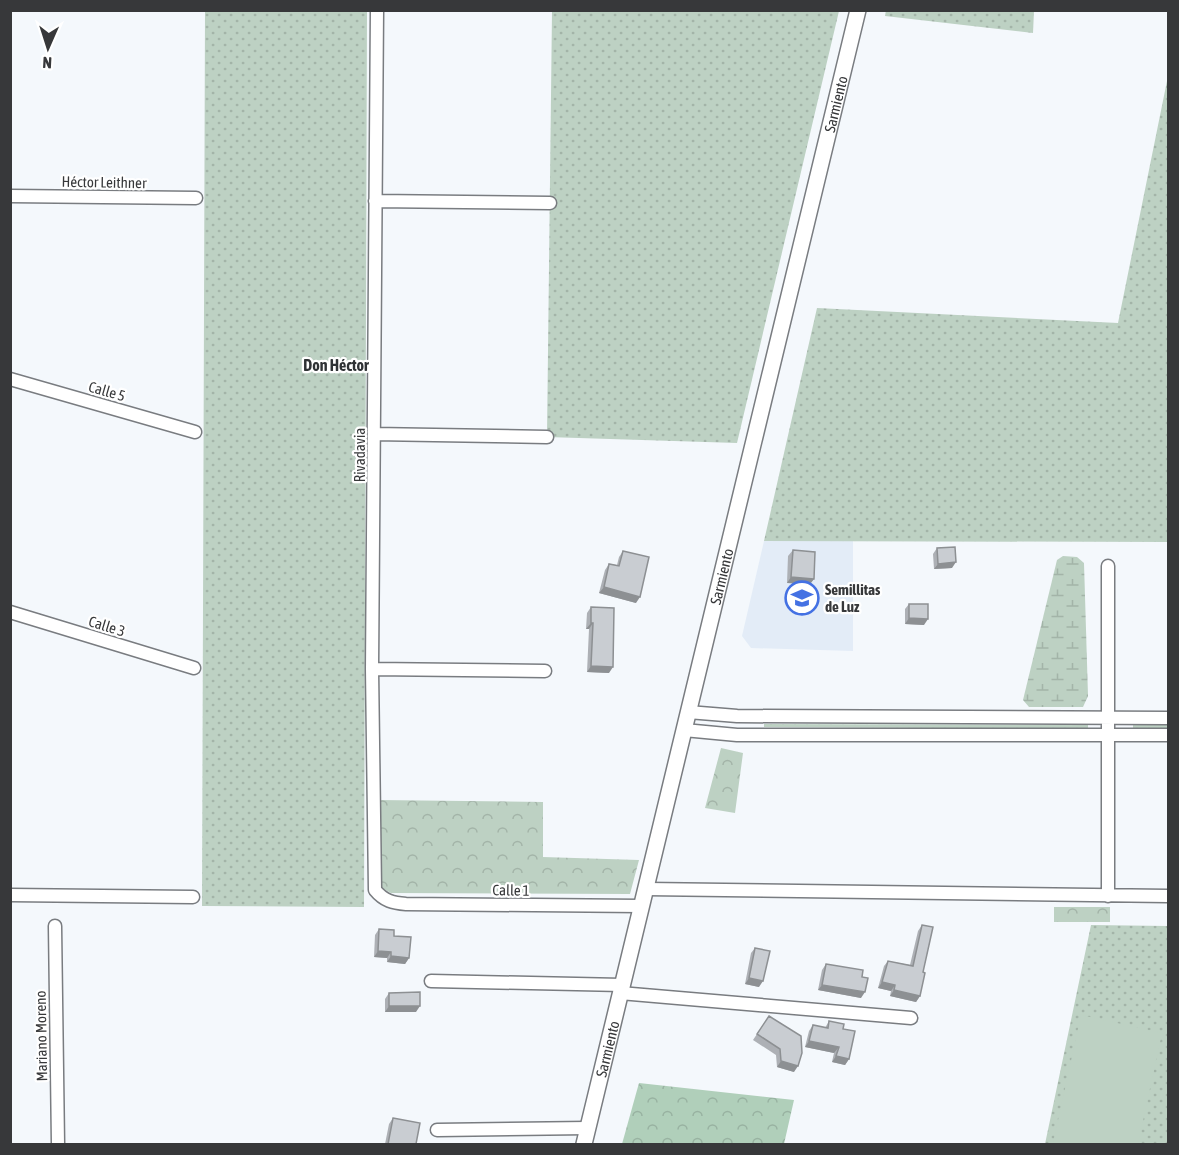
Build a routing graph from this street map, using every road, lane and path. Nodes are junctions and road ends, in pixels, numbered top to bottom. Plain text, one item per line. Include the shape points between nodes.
1 (377, 10) edge
2 (858, 10) edge
3 (10, 196) edge
4 (196, 198) dead end
5 (375, 201) junction
6 (550, 203) dead end
7 (10, 379) edge
8 (195, 432) dead end
9 (374, 434) junction
10 (547, 437) dead end
11 (1108, 566) dead end
12 (10, 612) edge
13 (194, 668) dead end
14 (372, 669) junction
15 (545, 671) dead end
16 (688, 712) junction
17 (1108, 718) junction
18 (1168, 718) edge
19 (684, 730) junction
20 (1108, 735) junction
21 (1168, 735) edge
22 (646, 890) junction
23 (10, 895) edge
24 (1108, 896) junction
25 (1168, 896) edge
26 (193, 897) dead end
27 (381, 898) joint
28 (641, 906) junction
29 (54, 926) dead end
30 (431, 981) dead end
31 (621, 989) junction
32 (911, 1018) dead end
33 (588, 1128) junction
34 (437, 1130) dead end
35 (58, 1144) edge
36 (584, 1144) edge

1 - 5 street, Rivadavia
2 - 16 street, Sarmiento
3 - 4 street, Héctor Leithner
5 - 6 street
5 - 9 street, Rivadavia
7 - 8 street, Calle 5
9 - 10 street
9 - 14 street, Rivadavia
11 - 17 street
12 - 13 street, Calle 3
14 - 15 street
14 - 27 street, Rivadavia via 374,878 375,890
16 - 17 street via 737,716
16 - 19 street, Sarmiento
17 - 18 street
17 - 20 street
19 - 20 street via 736,735
19 - 22 street, Sarmiento
20 - 21 street
20 - 24 street
22 - 24 street
22 - 28 street, Sarmiento
23 - 26 street
24 - 25 street
27 - 28 street, Calle 1 via 406,904
28 - 31 street, Sarmiento
29 - 35 street, Mariano Moreno
30 - 31 street
31 - 32 street
31 - 33 street, Sarmiento
33 - 34 street
33 - 36 street, Sarmiento

